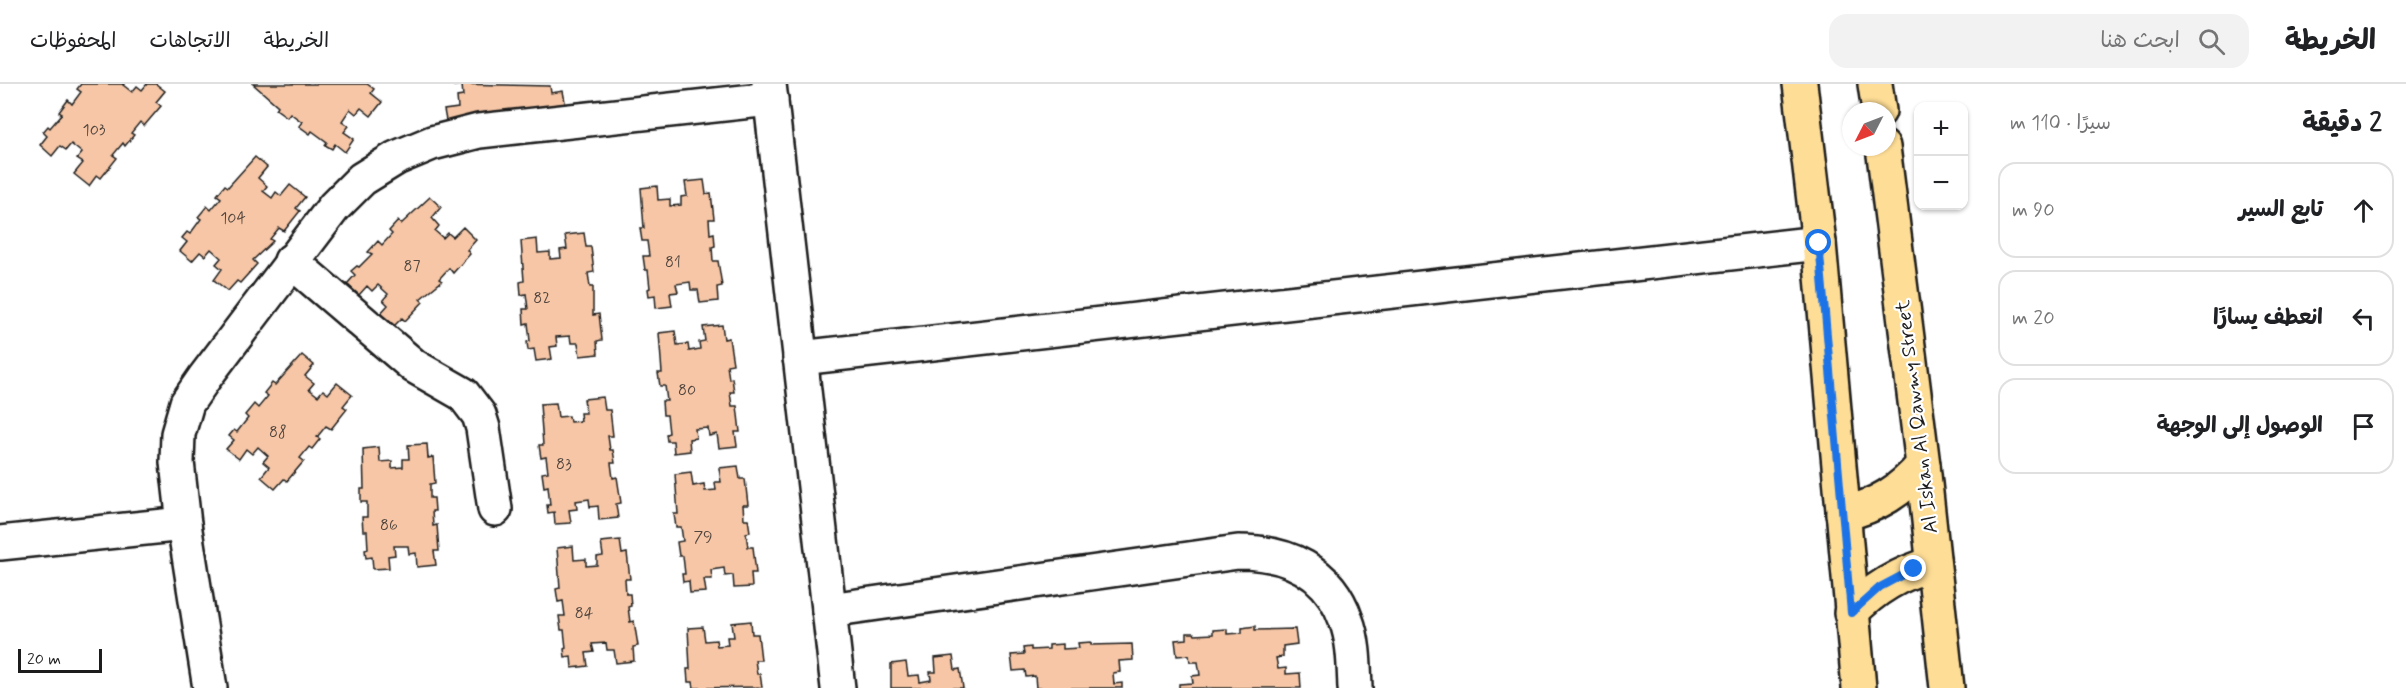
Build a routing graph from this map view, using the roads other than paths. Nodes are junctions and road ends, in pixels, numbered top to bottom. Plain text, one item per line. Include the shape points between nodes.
1 (1800, 84) edge
2 (1875, 84) edge
3 (770, 92) edge
4 (1878, 102) edge
5 (1884, 156) edge
6 (1819, 243) junction
7 (291, 261) junction
8 (800, 358) junction
9 (1923, 465) junction
10 (495, 509) dead end
11 (1843, 514) junction
12 (184, 524) junction
13 (0, 543) edge
14 (1933, 564) junction
15 (829, 610) junction
16 (1851, 613) junction
17 (210, 688) edge
18 (838, 688) edge
19 (1355, 688) edge
20 (1859, 688) edge
21 (1947, 688) edge

1 - 6 main road
2 - 4 main road
3 - 7 street via 479,131 432,143 396,158 362,179
3 - 8 street
5 - 9 main road, Al Iskan Al Qawmy Street
6 - 8 street
6 - 11 main road
7 - 10 street via 414,366 463,394 472,404 483,428
7 - 12 street via 188,404 178,435 177,462
8 - 15 street
9 - 11 main road via 1896,492 1862,510
9 - 14 main road, Al Iskan Al Qawmy Street
11 - 16 main road
12 - 13 street
12 - 17 street
14 - 16 main road via 1896,577
14 - 21 main road, Al Iskan Al Qawmy Street
15 - 18 street
15 - 19 street via 1238,552 1261,552 1283,556 1304,566 1322,580 1336,599 1352,642
16 - 20 main road

